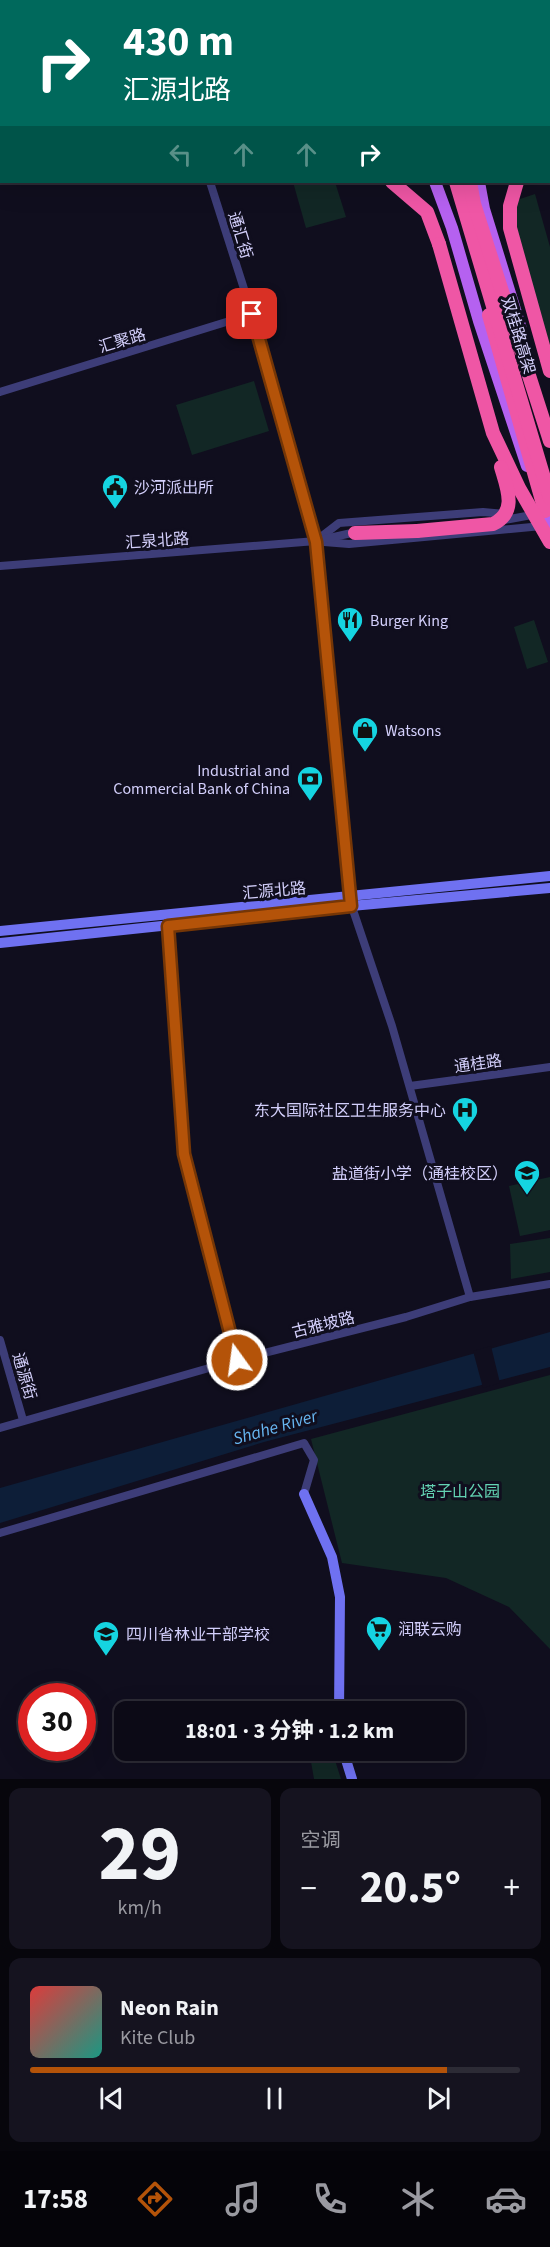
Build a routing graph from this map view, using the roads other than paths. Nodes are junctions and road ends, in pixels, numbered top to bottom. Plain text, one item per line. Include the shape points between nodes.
1 (210, 183) edge
2 (393, 183) edge
3 (457, 183) edge
4 (461, 183) edge
5 (472, 183) edge
6 (472, 183) edge
7 (472, 183) edge
8 (517, 183) edge
9 (440, 185) edge
10 (468, 204) junction
11 (492, 254) junction
12 (252, 314) junction
13 (550, 370) edge
14 (0, 392) edge
15 (550, 424) edge
16 (492, 433) junction
17 (550, 441) edge
18 (550, 472) edge
19 (548, 506) edge
20 (528, 517) junction
21 (550, 525) edge
22 (355, 532) junction
23 (316, 542) junction
24 (550, 542) edge
25 (0, 566) edge
26 (550, 876) edge
27 (550, 888) edge
28 (350, 902) junction
29 (168, 920) junction
30 (0, 931) edge
31 (0, 943) edge
32 (550, 1066) edge
33 (410, 1086) junction
34 (550, 1284) edge
35 (470, 1297) junction
36 (0, 1340) edge
37 (237, 1360) junction
38 (23, 1420) junction
39 (0, 1428) edge
40 (304, 1494) joint
41 (0, 1533) edge
42 (339, 1701) edge
43 (346, 1761) edge
44 (352, 1779) edge

1 - 12 street, 通汇街
2 - 16 highway, bridge via 422,206 430,218
3 - 10 highway, 双桂路高架, bridge
4 - 9 street
5 - 10 highway, bridge
6 - 11 highway, bridge via 474,204
7 - 15 main road via 484,208
8 - 13 highway via 510,206 510,228
9 - 10 highway
9 - 19 main road via 521,450
10 - 11 highway, bridge
10 - 18 highway, 双桂路高架, bridge
10 - 19 highway, 双桂路高架, bridge
10 - 19 highway, bridge via 468,242 526,449
11 - 17 highway, bridge
12 - 14 street, 汇聚路
12 - 23 street, 通汇街
16 - 22 highway, bridge via 509,497 505,516 493,524
16 - 24 highway, bridge
19 - 20 street, 汇泉北路
19 - 21 main road
20 - 22 street, 汇泉北路
20 - 23 street via 483,512 339,523
21 - 23 street, 汇泉北路 via 349,544
22 - 23 street, 汇泉北路
23 - 25 street, 汇泉北路
23 - 28 street, 通汇街
26 - 28 street, 汇源北路
27 - 28 street, 汇源北路
28 - 29 street, 汇源北路
28 - 33 street, 通汇街
29 - 30 street, 汇源北路
29 - 31 street, 汇源北路
29 - 37 street via 184,1154
32 - 33 street, 通桂路
33 - 35 street, 通汇街
34 - 35 street, 古雅坡路
35 - 37 street, 古雅坡路
36 - 38 street, 通源街
37 - 38 street, 古雅坡路
38 - 39 street, 古雅坡路
40 - 41 street via 314,1460 304,1443
40 - 42 street via 332,1557 340,1597
43 - 44 street

